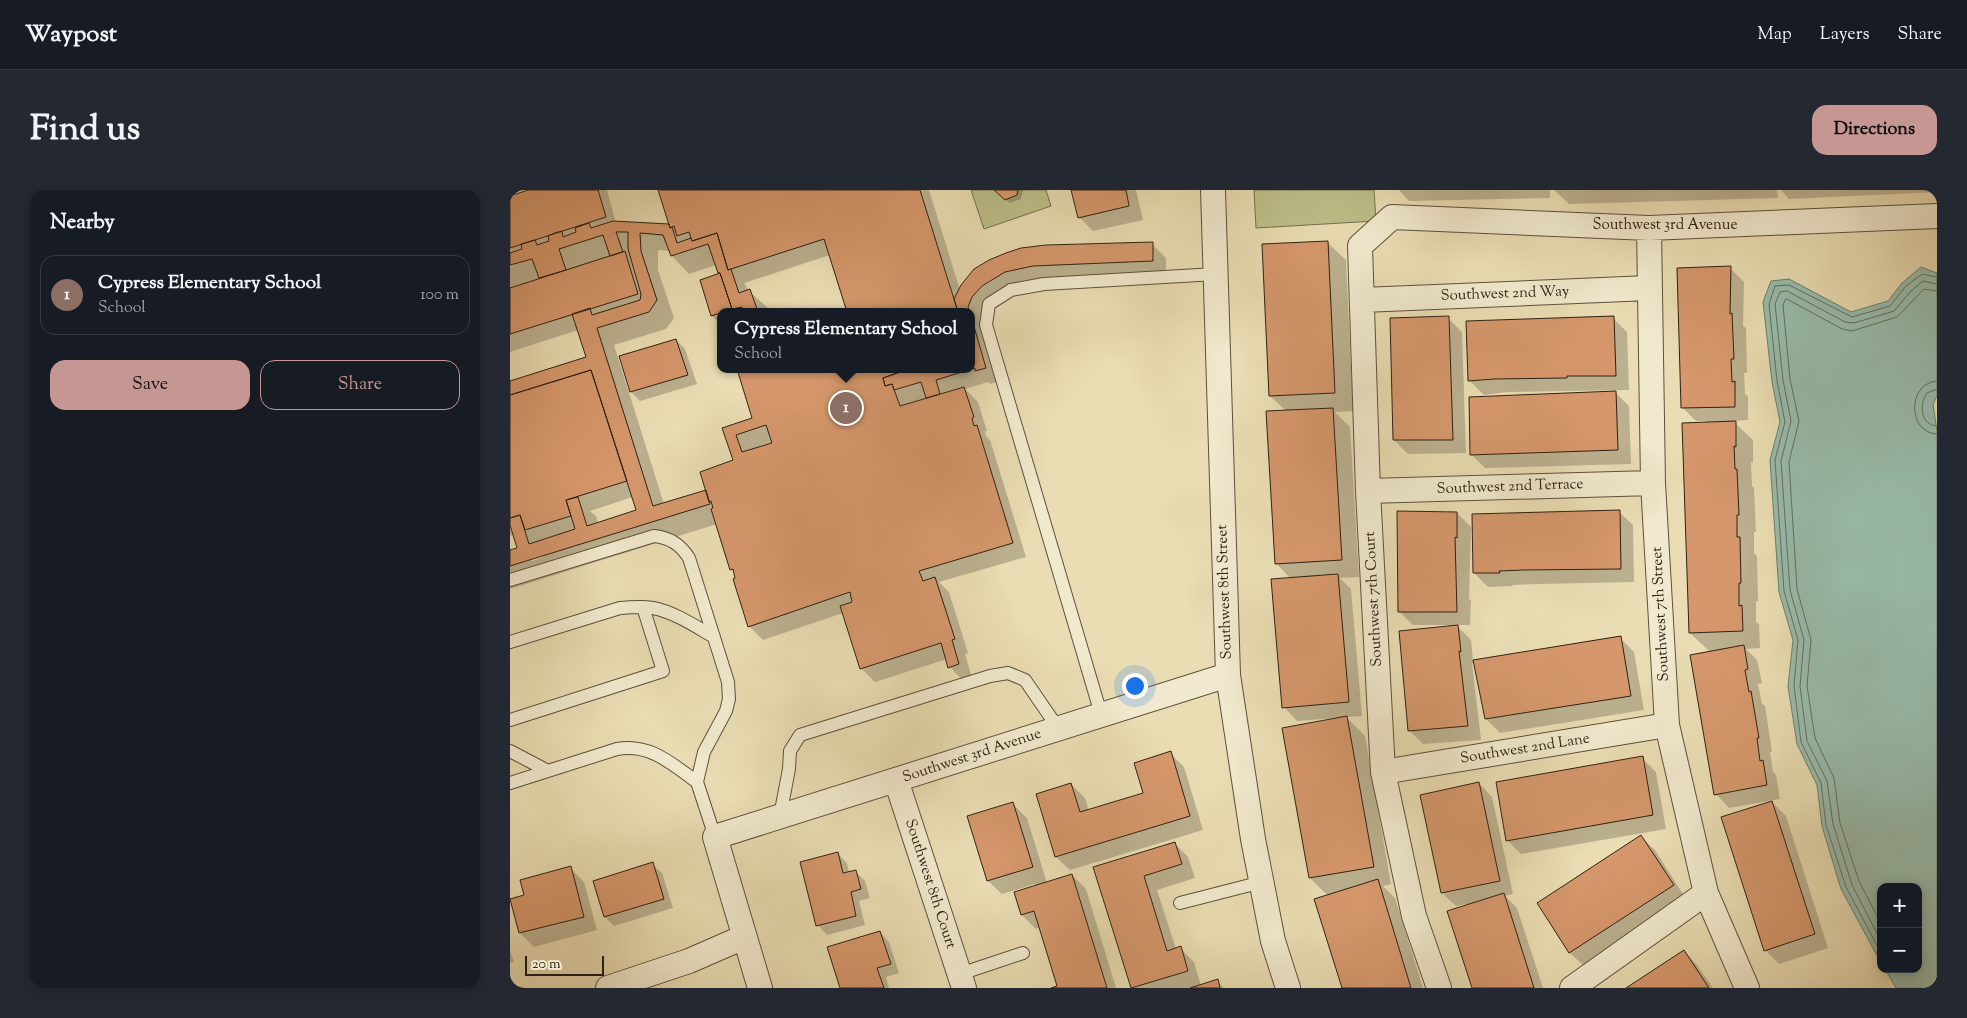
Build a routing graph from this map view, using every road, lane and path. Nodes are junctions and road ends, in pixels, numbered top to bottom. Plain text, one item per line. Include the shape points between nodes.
1 (1213, 190) edge
2 (1937, 216) edge
3 (1392, 217) joint
4 (1648, 228) junction
5 (1216, 274) junction
6 (1648, 288) junction
7 (1362, 300) junction
8 (1653, 483) junction
9 (1368, 491) junction
10 (510, 580) edge
11 (643, 607) junction
12 (714, 637) junction
13 (510, 642) edge
14 (1228, 675) junction
15 (1101, 714) junction
16 (510, 720) edge
17 (1667, 725) junction
18 (1058, 728) junction
19 (510, 751) edge
20 (548, 771) junction
21 (1383, 772) junction
22 (896, 780) junction
23 (697, 782) junction
24 (510, 783) edge
25 (780, 816) junction
26 (715, 837) junction
27 (1262, 882) junction
28 (1706, 893) junction
29 (1180, 903) dead end
30 (744, 938) junction
31 (1023, 953) dead end
32 (962, 981) edge
33 (608, 988) edge
34 (760, 988) edge
35 (1288, 988) edge
36 (1438, 988) edge
37 (1572, 988) edge
38 (1747, 988) edge

1 - 5 street, Southwest 8th Street
2 - 4 street, Southwest 3rd Avenue
3 - 4 street, Southwest 3rd Avenue
3 - 7 street, Southwest 7th Court via 1360,246
4 - 6 street, Southwest 7th Street
5 - 14 street, Southwest 8th Street
5 - 15 lane via 1044,284 1011,290 989,304 986,325
6 - 7 street, Southwest 2nd Way
6 - 8 street, Southwest 7th Street
7 - 9 street, Southwest 7th Court
8 - 9 street, Southwest 2nd Terrace
8 - 17 street, Southwest 7th Street
9 - 21 street, Southwest 7th Court
10 - 12 lane via 643,538 662,537 674,541 689,558
11 - 12 lane via 681,619
11 - 13 lane via 620,608
11 - 16 lane via 663,672
12 - 23 lane via 728,682 729,699 704,752
14 - 15 street, Southwest 3rd Avenue
14 - 27 street, Southwest 8th Street
15 - 18 street, Southwest 3rd Avenue
17 - 21 street, Southwest 2nd Lane
17 - 28 street, Southwest 7th Street
18 - 22 street, Southwest 3rd Avenue
18 - 25 lane via 1025,680 1008,673 800,735 790,751
19 - 20 lane
20 - 23 lane via 632,746 648,750
20 - 24 lane
21 - 36 street, Southwest 7th Court via 1414,916
22 - 25 street, Southwest 3rd Avenue
22 - 32 street, Southwest 8th Court
23 - 26 lane
25 - 26 street, Southwest 3rd Avenue
26 - 30 street
27 - 29 lane
27 - 35 street, Southwest 8th Street via 1273,940
28 - 37 street
28 - 38 street, Southwest 7th Street
30 - 33 street via 689,961
30 - 34 street
31 - 32 lane

